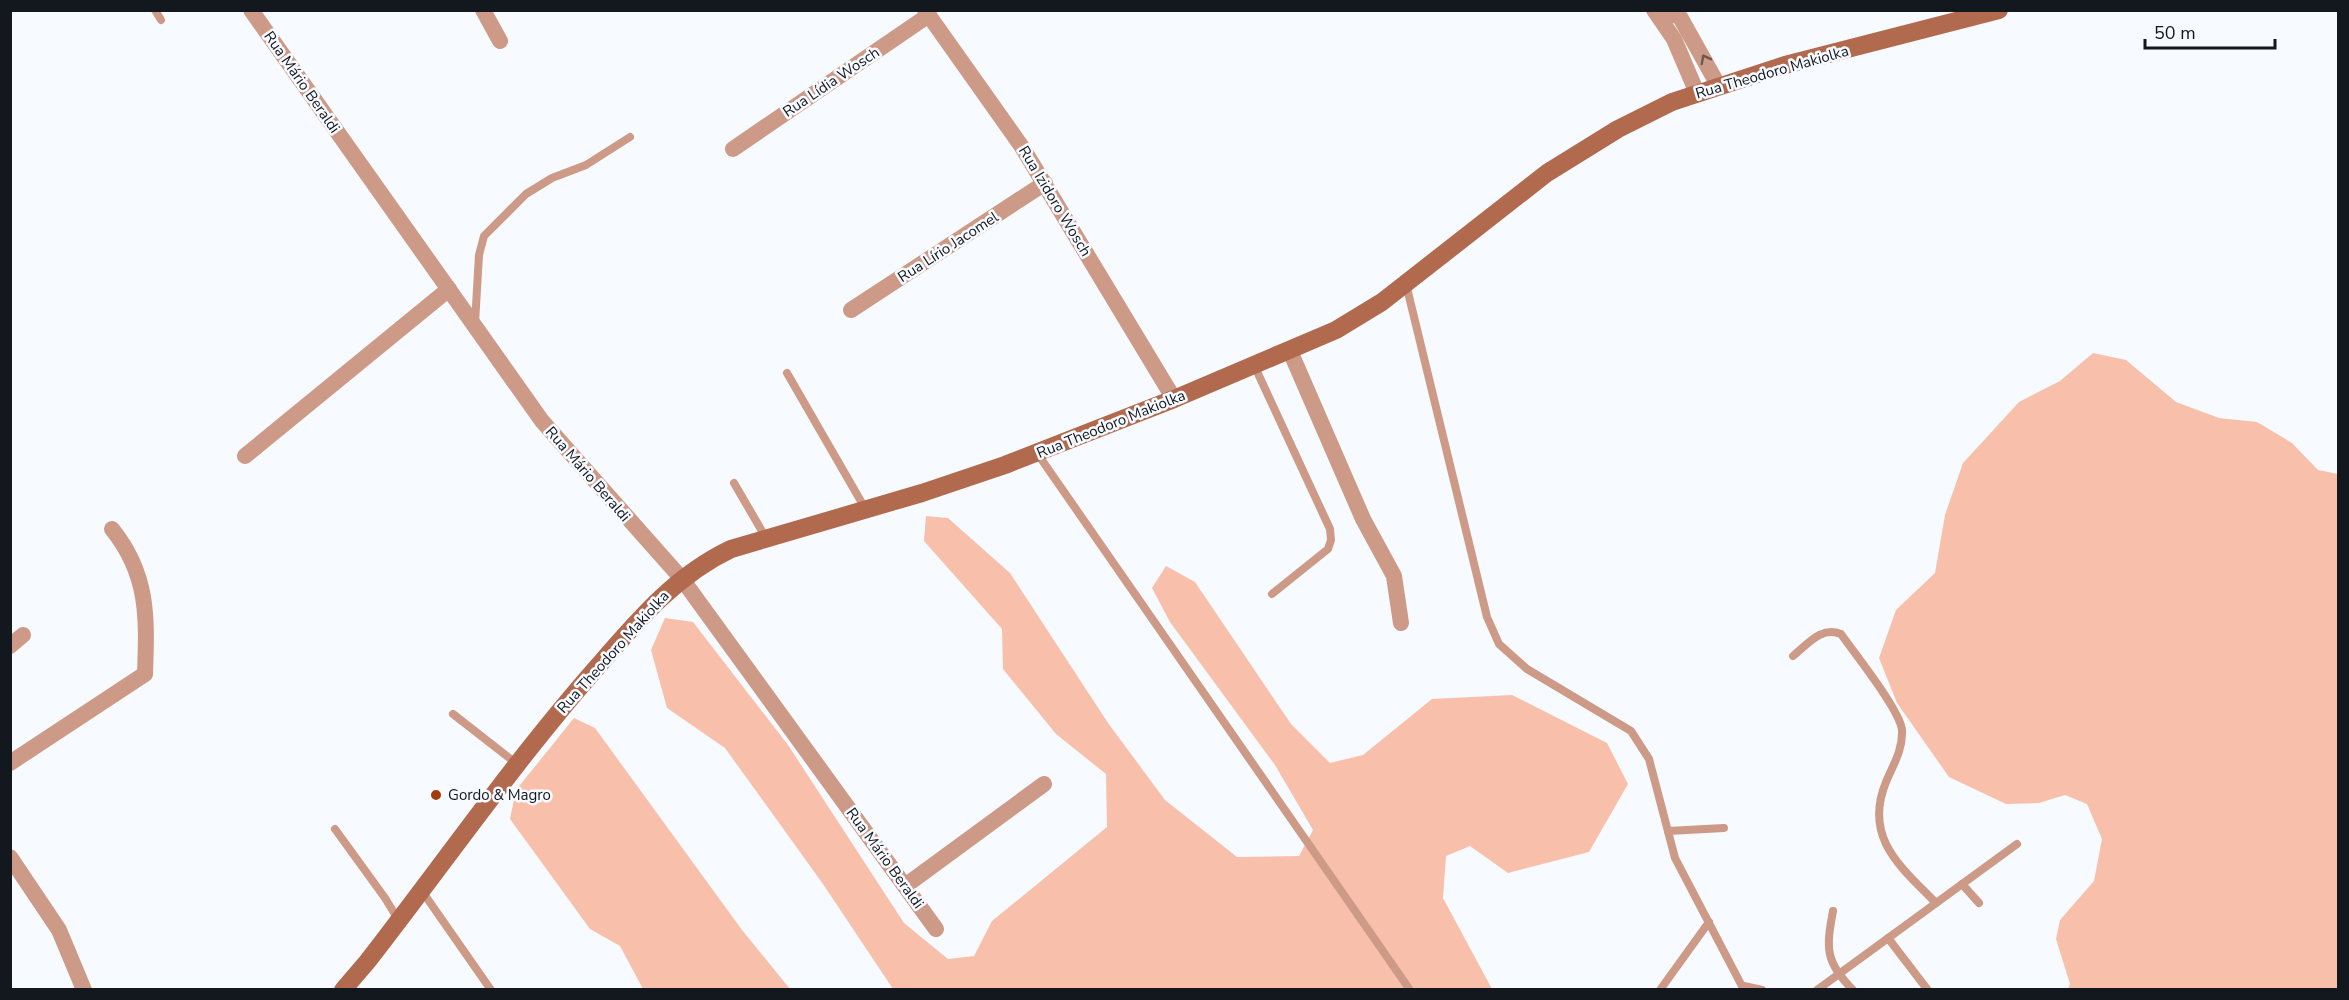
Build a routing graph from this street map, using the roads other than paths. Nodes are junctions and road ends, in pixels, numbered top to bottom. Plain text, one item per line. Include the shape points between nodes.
1 (155, 10) edge
2 (483, 10) edge
3 (1654, 10) edge
4 (1659, 10) edge
5 (1999, 10) edge
6 (927, 13) edge
7 (260, 14) edge
8 (161, 20) dead end
9 (500, 41) dead end
10 (1718, 85) junction
11 (1696, 93) junction
12 (630, 137) dead end
13 (733, 149) dead end
14 (1045, 183) junction
15 (1406, 284) junction
16 (449, 289) junction
17 (851, 310) dead end
18 (475, 325) junction
19 (1290, 351) junction
20 (1254, 365) junction
21 (787, 373) dead end
22 (1173, 399) junction
23 (1037, 453) junction
24 (245, 456) dead end
25 (734, 483) dead end
26 (866, 510) junction
27 (112, 529) dead end
28 (766, 538) junction
29 (682, 579) junction
30 (1272, 594) dead end
31 (1401, 623) dead end
32 (1793, 656) dead end
33 (453, 714) dead end
34 (10, 763) edge
35 (517, 764) junction
36 (1044, 784) dead end
37 (1725, 828) dead end
38 (335, 829) dead end
39 (1668, 831) junction
40 (2017, 844) dead end
41 (10, 857) edge
42 (1962, 884) junction
43 (904, 886) junction
44 (422, 891) junction
45 (1936, 903) junction
46 (1979, 903) dead end
47 (1833, 910) dead end
48 (399, 921) junction
49 (1708, 922) junction
50 (936, 929) dead end
51 (1888, 938) junction
52 (1838, 974) junction
53 (1827, 987) edge
54 (1744, 988) edge
55 (1927, 989) edge
56 (84, 990) edge
57 (343, 990) edge
58 (491, 990) edge
59 (1410, 990) edge
60 (1660, 990) edge
61 (1762, 990) edge
62 (1817, 990) edge
63 (1853, 990) edge

1 - 8 lane
2 - 9 street
3 - 11 street via 1674,39
10 -> 4 street via 1680,17
5 - 10 main road, Rua Theodoro Makiolka
6 - 13 street, Rua Lídia Wosch
6 - 14 street, Rua Izidoro Wosch
7 - 16 street, Rua Mário Beraldi
10 - 11 main road, Rua Theodoro Makiolka
11 - 15 main road, Rua Theodoro Makiolka via 1646,114 1580,152
12 - 18 lane via 586,165 552,178 526,194 484,236 478,255
14 - 17 street, Rua Lírio Jacomel
14 - 22 street, Rua Izidoro Wosch
15 - 19 main road, Rua Theodoro Makiolka via 1358,317
15 - 39 lane via 1486,617 1499,644 1527,669 1631,731 1649,759
16 - 18 street, Rua Mário Beraldi
16 - 24 street
18 - 29 street, Rua Mário Beraldi via 549,430
19 - 20 main road, Rua Theodoro Makiolka
19 - 31 street via 1363,519 1394,576
20 - 22 main road, Rua Theodoro Makiolka
20 - 30 lane via 1330,529 1331,540 1328,549
21 - 26 lane
22 - 23 main road, Rua Theodoro Makiolka
23 - 26 main road, Rua Theodoro Makiolka
23 - 59 lane
25 - 28 lane
26 - 28 main road, Rua Theodoro Makiolka
27 - 34 street via 133,557 144,594 146,674
28 - 29 main road, Rua Theodoro Makiolka via 714,557
29 - 35 main road, Rua Theodoro Makiolka via 609,654
29 - 43 street, Rua Mário Beraldi
32 - 45 lane via 1820,634 1841,634 1899,718 1900,746 1882,795 1880,834 1892,857
33 - 35 lane
35 - 44 main road, Rua Theodoro Makiolka
36 - 43 street
37 - 39 lane
38 - 48 lane
39 - 49 lane via 1675,858
40 - 42 lane
41 - 56 street via 58,930
42 - 45 lane
42 - 46 lane
43 - 50 street, Rua Mário Beraldi
44 - 48 main road, Rua Theodoro Makiolka
44 - 58 lane
45 - 51 lane
47 - 52 lane via 1827,946
48 - 57 main road, Rua Theodoro Makiolka
49 - 54 lane
49 - 60 lane
51 - 52 lane
51 - 55 lane
52 - 53 lane
52 - 63 lane
53 - 62 lane
54 - 61 lane

